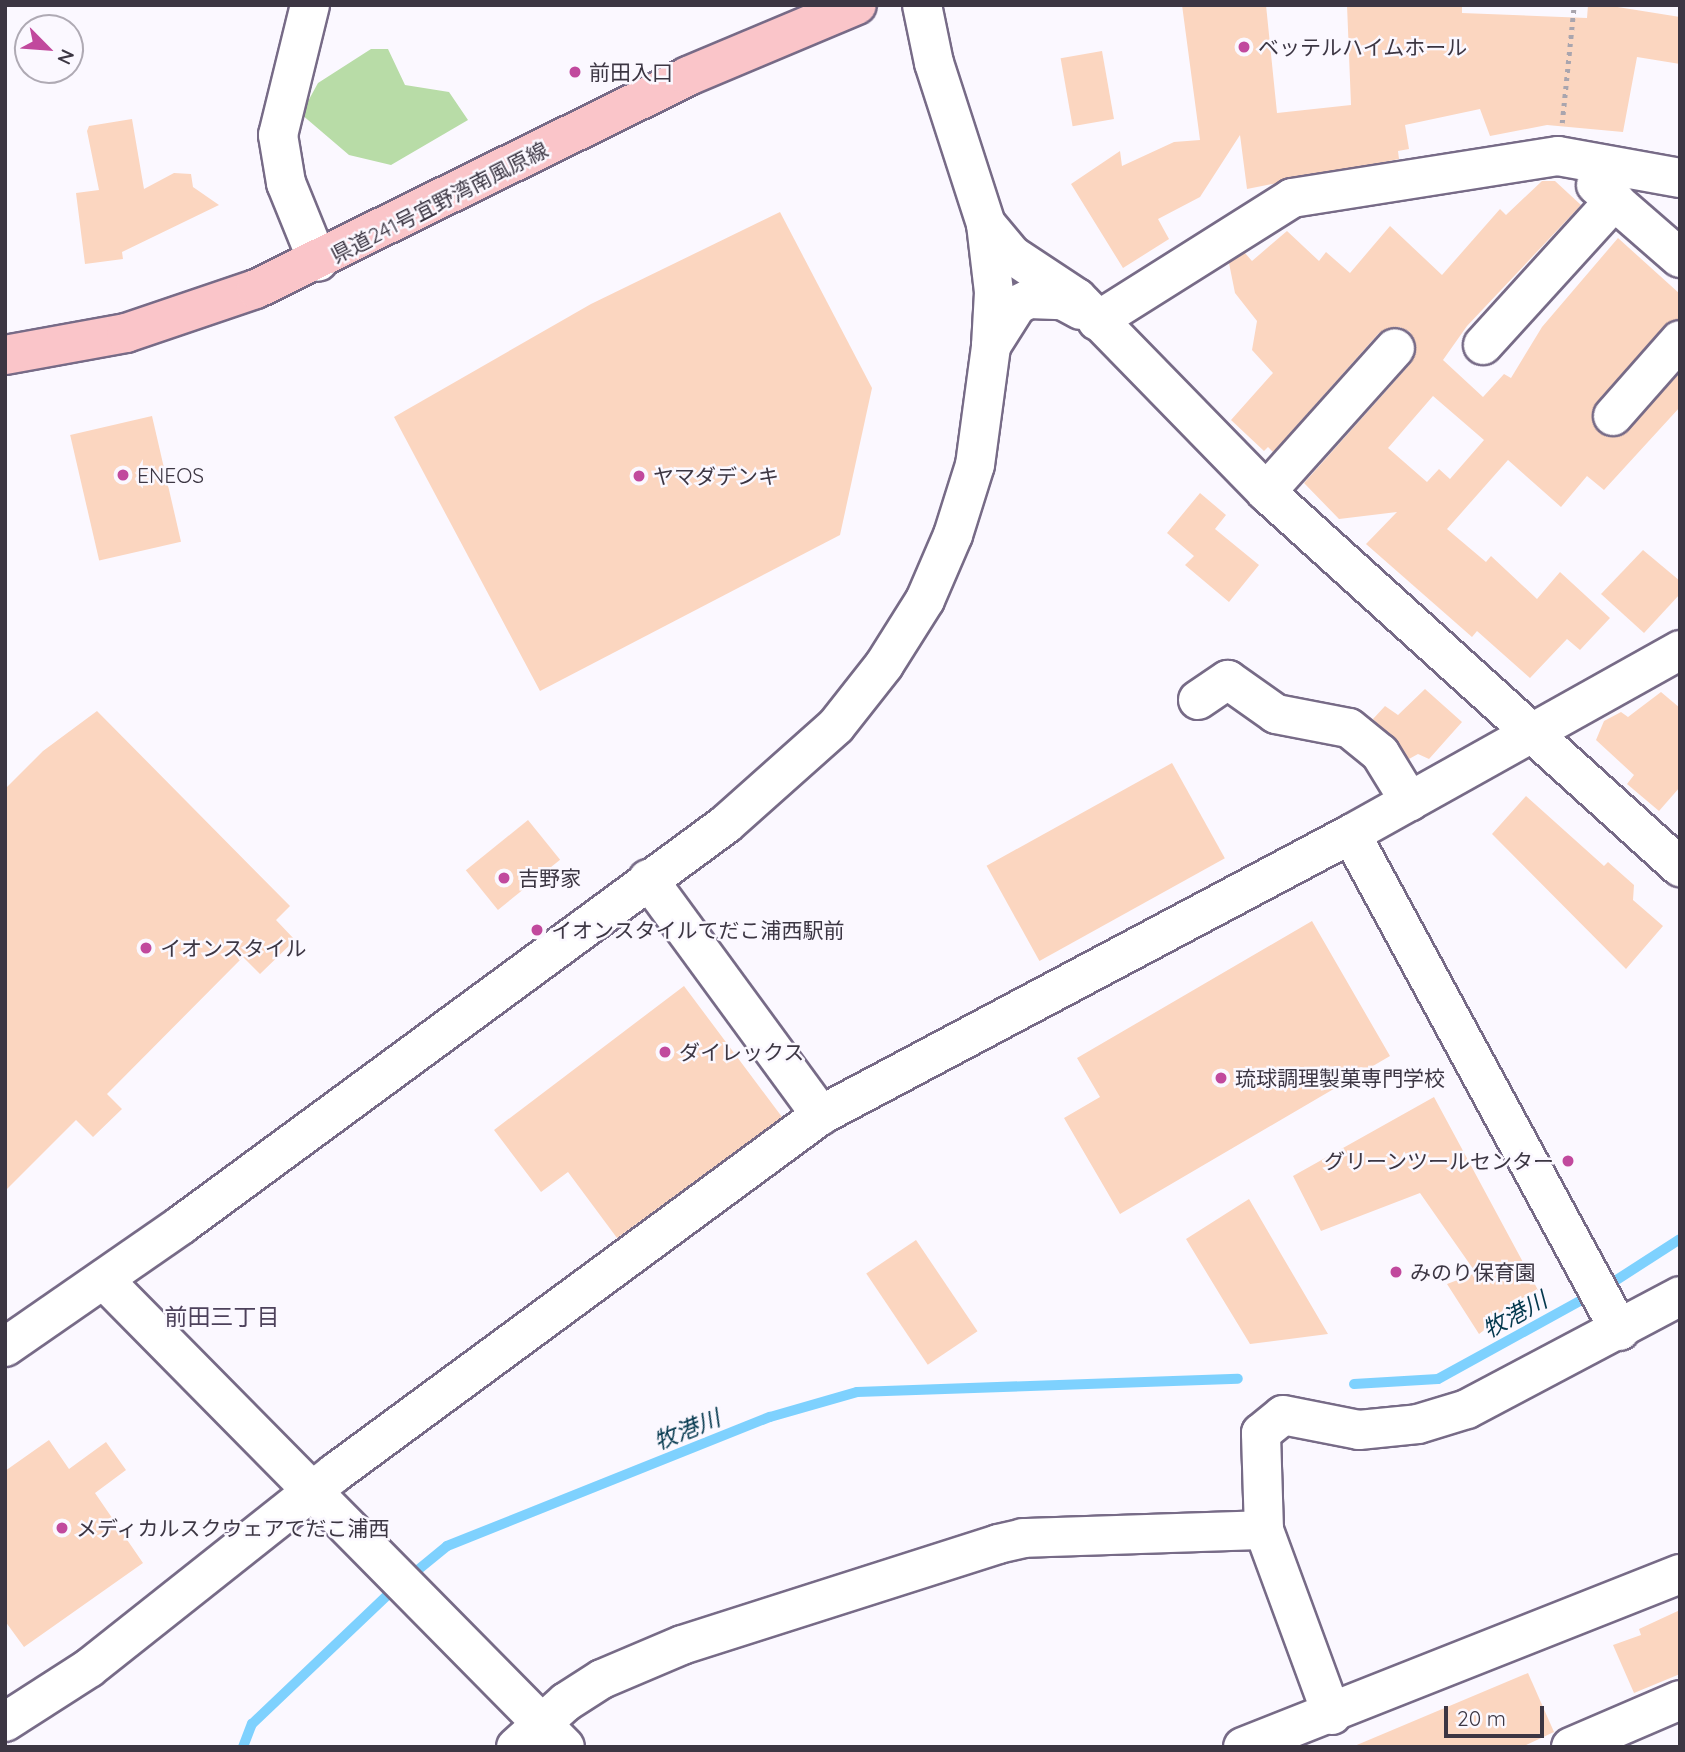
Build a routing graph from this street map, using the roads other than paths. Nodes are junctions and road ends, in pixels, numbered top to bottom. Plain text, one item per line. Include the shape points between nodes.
1 (310, 5) edge
2 (857, 5) edge
3 (922, 5) edge
4 (1558, 156) junction
5 (1680, 178) edge
6 (1615, 200) junction
7 (986, 224) junction
8 (1680, 258) edge
9 (318, 262) junction
10 (1097, 321) junction
11 (1680, 340) edge
12 (1483, 345) dead end
13 (991, 346) junction
14 (1395, 348) dead end
15 (5, 355) edge
16 (1614, 416) dead end
17 (1266, 492) junction
18 (1680, 650) edge
19 (1198, 700) dead end
20 (1532, 731) junction
21 (1410, 802) junction
22 (1351, 834) junction
23 (1680, 867) edge
24 (648, 878) junction
25 (821, 1115) junction
26 (104, 1280) junction
27 (1680, 1296) edge
28 (1620, 1331) junction
29 (5, 1347) edge
30 (311, 1492) junction
31 (1264, 1530) junction
32 (1680, 1574) edge
33 (1680, 1700) edge
34 (1332, 1715) junction
35 (5, 1722) edge
36 (541, 1738) edge
37 (1243, 1747) edge
38 (1571, 1747) edge

1 - 9 street via 278,135 286,183
2 - 9 main road, 県道241号宜野湾南風原線 via 688,76
3 - 7 street via 934,64
4 - 5 street
4 - 6 street
4 - 10 street via 1292,198
6 - 8 street
6 - 12 street
7 - 10 street via 1012,255 1063,287
7 - 13 street via 994,292
9 - 15 main road, 県道241号宜野湾南風原線 via 190,315 99,339
10 - 13 street via 1062,300 1029,299 1017,305
10 - 17 street
11 - 16 street
13 - 24 street via 975,465 953,535 925,600 884,665 836,726 784,777
14 - 17 street
17 - 20 street
18 - 20 street
19 - 21 street via 1228,680 1276,714 1349,728 1380,753
20 - 21 street
20 - 23 street
21 - 22 street
22 - 25 street
22 - 28 street
24 - 25 street
24 - 26 street
25 - 30 street
26 - 29 street
26 - 30 street
27 - 28 street
28 - 31 street via 1467,1409 1418,1424 1359,1430 1283,1415 1261,1433
30 - 35 street via 89,1668
30 - 36 street via 427,1609
31 - 34 street
31 - 36 street via 1023,1538 998,1544 682,1645 602,1679
32 - 34 street
33 - 38 street
34 - 37 street

